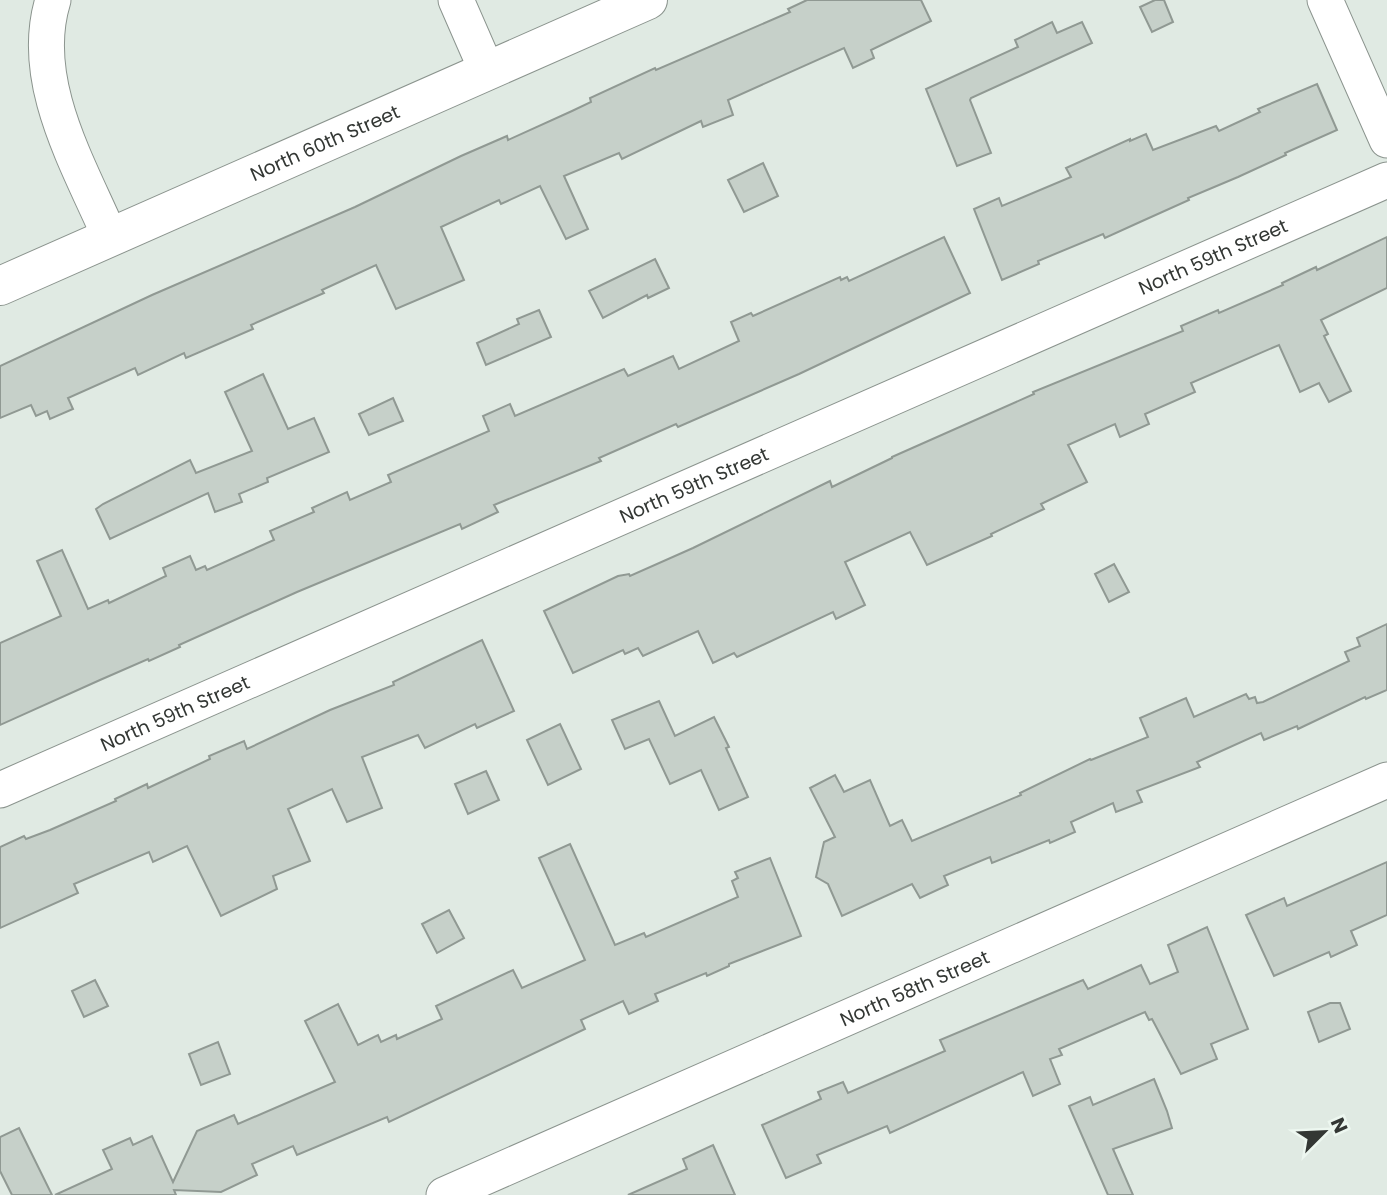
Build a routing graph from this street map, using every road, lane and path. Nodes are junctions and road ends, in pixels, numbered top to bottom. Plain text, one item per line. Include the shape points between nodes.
1 (53, 0) edge
2 (456, 0) edge
3 (648, 0) edge
4 (1325, 0) edge
5 (486, 71) junction
6 (1387, 140) edge
7 (1387, 180) edge
8 (110, 237) junction
9 (0, 286) edge
10 (1387, 780) edge
11 (0, 790) edge
12 (444, 1195) edge

1 - 8 street via 46,51 50,84 61,122
2 - 5 street
3 - 5 main road, North 60th Street
4 - 6 street
5 - 8 main road, North 60th Street
7 - 11 street, North 59th Street
8 - 9 main road, North 60th Street
10 - 12 street, North 58th Street

